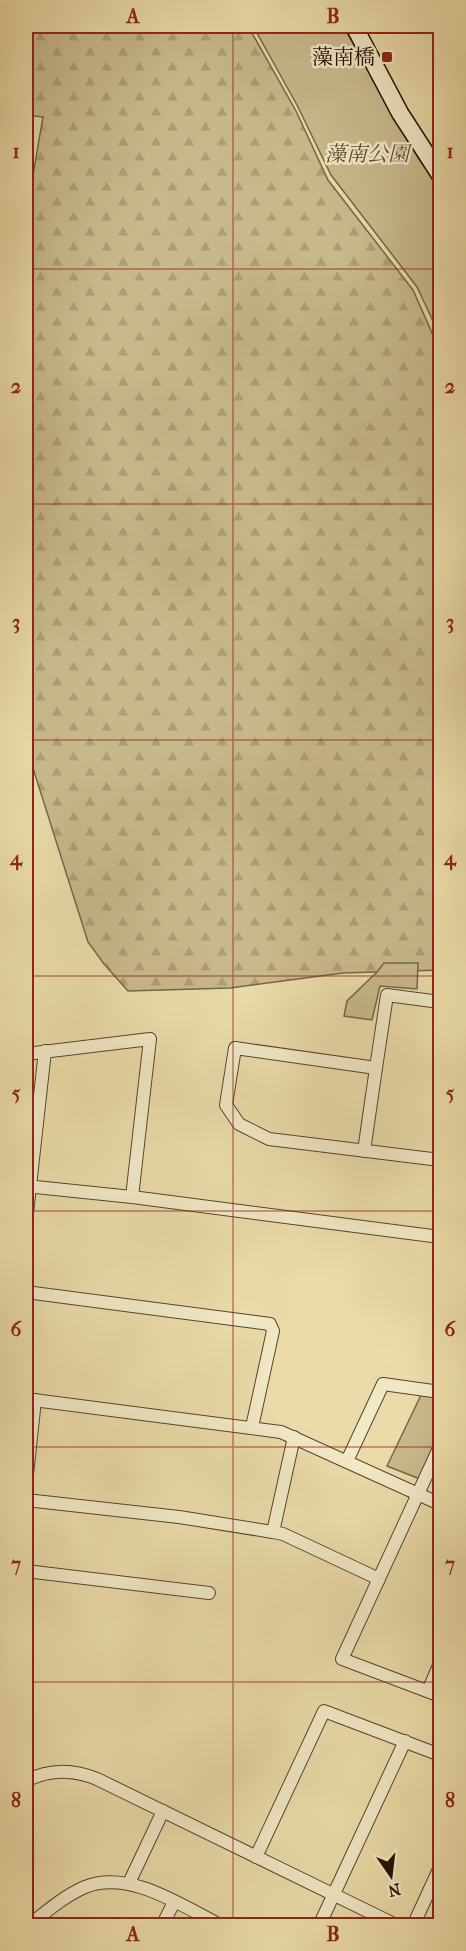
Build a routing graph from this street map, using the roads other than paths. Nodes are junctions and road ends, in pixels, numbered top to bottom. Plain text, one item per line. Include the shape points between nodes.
1 (354, 26) edge
2 (441, 175) edge
3 (26, 921) edge
4 (26, 954) edge
5 (441, 1002) edge
6 (45, 1052) junction
7 (26, 1054) edge
8 (376, 1068) junction
9 (364, 1151) junction
10 (441, 1160) edge
11 (28, 1186) edge
12 (132, 1197) junction
13 (26, 1222) edge
14 (441, 1237) edge
15 (26, 1292) edge
16 (441, 1392) edge
17 (30, 1400) edge
18 (252, 1427) junction
19 (294, 1437) junction
20 (441, 1446) edge
21 (347, 1461) junction
22 (26, 1484) edge
23 (418, 1494) junction
24 (26, 1500) edge
25 (441, 1504) edge
26 (273, 1532) junction
27 (26, 1571) edge
28 (380, 1579) junction
29 (209, 1593) dead end
30 (441, 1663) edge
31 (428, 1691) junction
32 (441, 1696) edge
33 (405, 1741) junction
34 (441, 1755) edge
35 (26, 1781) edge
36 (163, 1811) junction
37 (256, 1857) junction
38 (441, 1867) edge
39 (129, 1883) junction
40 (333, 1895) junction
41 (174, 1902) junction
42 (28, 1926) edge
43 (162, 1926) edge
44 (222, 1926) edge
45 (319, 1926) edge
46 (398, 1926) edge
47 (413, 1926) edge

1 - 2 street via 399,113
3 - 4 street
5 - 8 street via 387,995
6 - 7 street
6 - 11 street
6 - 12 street via 150,1039
8 - 9 street
8 - 9 street via 235,1048 226,1105 238,1124 269,1139
9 - 10 street
11 - 12 street
11 - 13 street
12 - 14 street
15 - 18 street via 270,1324 273,1331
16 - 21 street via 383,1384
17 - 18 street
17 - 22 street
18 - 19 street
19 - 21 street
19 - 26 street
20 - 23 street
21 - 23 street
23 - 25 street
23 - 28 street
24 - 26 street
26 - 28 street
27 - 29 street
28 - 31 street via 342,1659
30 - 31 street
31 - 32 street
33 - 34 street
33 - 37 street via 324,1711
33 - 40 street
35 - 36 street via 59,1772 85,1774
36 - 37 street
36 - 39 street
37 - 40 street
38 - 47 street
39 - 41 street
39 - 42 street via 87,1886
40 - 45 street
40 - 46 street
41 - 43 street
41 - 44 street

